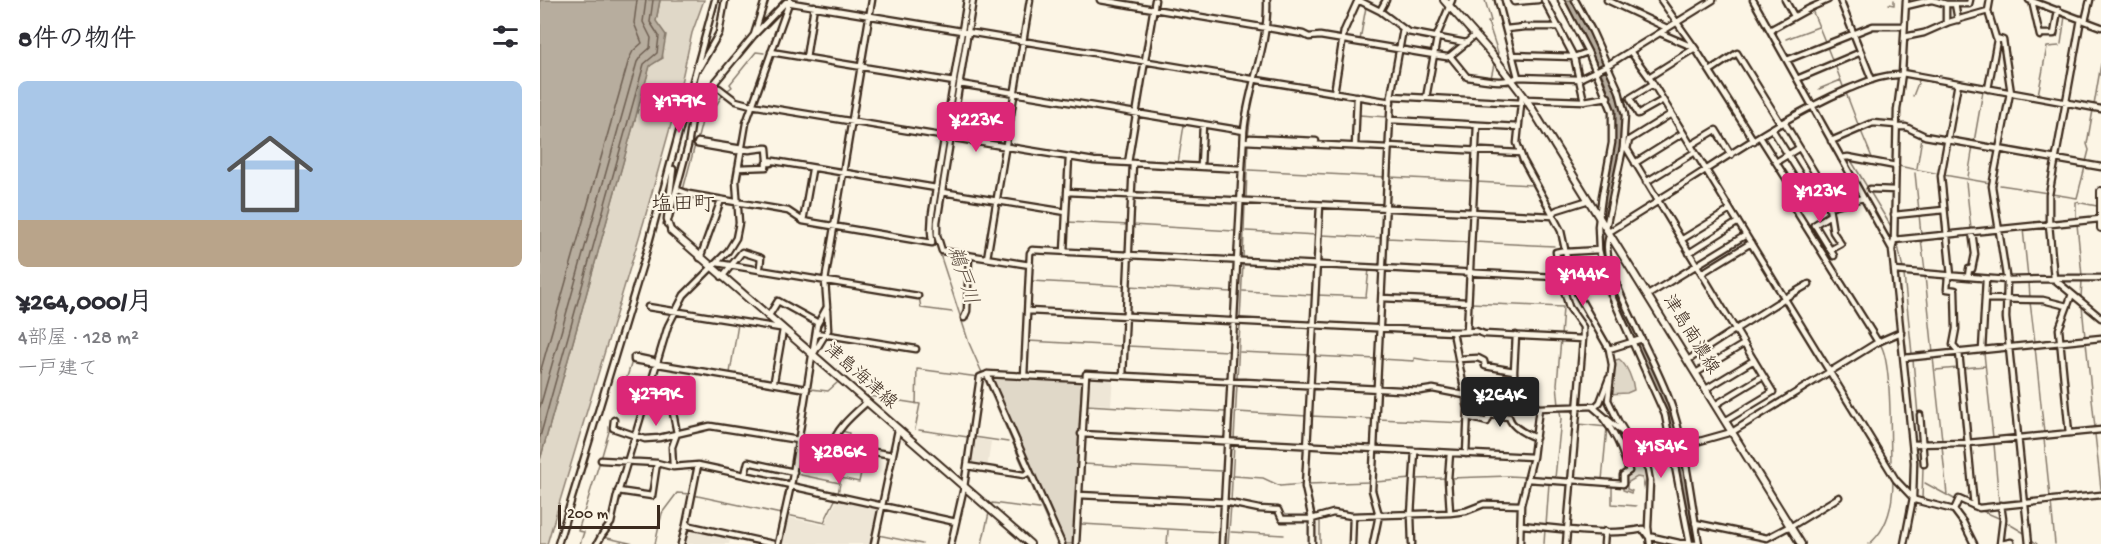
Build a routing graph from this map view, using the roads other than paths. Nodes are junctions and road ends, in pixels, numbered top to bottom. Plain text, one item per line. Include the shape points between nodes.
1 (715, 0) edge
2 (725, 0) edge
3 (765, 0) edge
4 (872, 0) edge
5 (967, 0) edge
6 (973, 0) edge
7 (1030, 0) edge
8 (1100, 0) edge
9 (1114, 0) edge
10 (1155, 0) edge
11 (1267, 0) edge
12 (1358, 0) edge
13 (1386, 0) edge
14 (1444, 0) edge
15 (1498, 0) edge
16 (1513, 0) edge
17 (1539, 0) edge
18 (1544, 0) edge
19 (1561, 0) edge
20 (1575, 0) edge
21 (1607, 0) edge
22 (1660, 0) edge
23 (1713, 0) edge
24 (1754, 0) edge
25 (1785, 0) edge
26 (1828, 0) edge
27 (1840, 0) edge
28 (1932, 0) edge
29 (1970, 0) edge
30 (1990, 0) edge
31 (2053, 0) edge
32 (2090, 0) edge
33 (790, 1) edge
34 (1820, 1) edge
35 (2030, 1) edge
36 (1451, 3) edge
37 (1702, 3) edge
38 (1906, 3) edge
39 (812, 4) edge
40 (1946, 4) junction
41 (1954, 4) junction
42 (1154, 8) junction
43 (2051, 8) junction
44 (1380, 10) junction
45 (2058, 10) junction
46 (1988, 11) junction
47 (869, 16) junction
48 (1794, 16) junction
49 (1958, 20) junction
50 (2083, 20) junction
51 (1677, 22) junction
52 (1946, 23) junction
53 (1904, 26) junction
54 (1267, 27) junction
55 (1559, 27) junction
56 (2101, 27) edge
57 (1667, 28) junction
58 (1403, 29) junction
59 (1506, 29) junction
60 (1770, 30) junction
61 (966, 31) junction
62 (1660, 33) junction
63 (1853, 34) junction
64 (754, 35) junction
65 (1475, 35) junction
66 (1904, 37) junction
67 (1436, 38) junction
68 (1342, 39) junction
69 (1997, 40) junction
70 (1023, 41) junction
71 (1466, 43) junction
72 (1400, 48) junction
73 (1695, 48) junction
74 (1630, 51) junction
75 (1588, 52) junction
76 (1861, 52) junction
77 (771, 54) junction
78 (1434, 55) junction
79 (1513, 55) junction
80 (1450, 56) junction
81 (1574, 57) junction
82 (806, 58) junction
83 (1787, 60) junction
84 (1145, 61) junction
85 (1607, 65) junction
86 (860, 68) junction
87 (1597, 70) junction
88 (1710, 70) junction
89 (696, 73) junction
90 (1901, 74) junction
91 (1649, 77) junction
92 (1797, 78) junction
93 (1515, 79) junction
94 (1579, 79) junction
95 (1255, 80) junction
96 (1872, 80) junction
97 (1958, 83) junction
98 (957, 84) junction
99 (1653, 84) junction
100 (1988, 89) junction
101 (708, 90) junction
102 (1334, 93) junction
103 (2010, 93) junction
104 (1014, 94) junction
105 (1357, 96) junction
106 (1608, 97) junction
107 (1426, 98) junction
108 (1391, 99) junction
109 (1523, 99) junction
110 (1663, 100) junction
111 (1584, 101) junction
112 (2065, 103) junction
113 (751, 105) junction
114 (1812, 105) junction
115 (2101, 109) edge
116 (1136, 114) junction
117 (1671, 114) junction
118 (1391, 120) junction
119 (852, 121) junction
120 (1782, 123) junction
121 (1477, 124) junction
122 (1203, 125) junction
123 (1896, 126) junction
124 (1518, 127) junction
125 (1772, 129) junction
126 (1244, 131) junction
127 (1683, 133) junction
128 (948, 137) junction
129 (1760, 137) junction
130 (1947, 139) junction
131 (1247, 141) junction
132 (1754, 141) junction
133 (1831, 141) junction
134 (1355, 145) junction
135 (1005, 146) junction
136 (1691, 146) junction
137 (1389, 147) junction
138 (1800, 148) junction
139 (740, 149) junction
140 (1625, 149) junction
141 (2000, 149) junction
142 (1476, 151) junction
143 (1695, 152) junction
144 (1520, 153) junction
145 (674, 154) junction
146 (1731, 155) junction
147 (1788, 155) junction
148 (1069, 157) junction
149 (1841, 158) junction
150 (2055, 159) junction
151 (1776, 162) junction
152 (1131, 163) junction
153 (1635, 163) junction
154 (1201, 166) junction
155 (1896, 166) junction
156 (2101, 167) edge
157 (738, 168) junction
158 (1242, 169) junction
159 (812, 170) junction
160 (1706, 170) junction
161 (843, 174) junction
162 (1819, 180) junction
163 (1646, 182) junction
164 (1808, 187) junction
165 (1870, 189) dead end
166 (678, 190) junction
167 (936, 190) junction
168 (943, 190) junction
169 (1895, 190) junction
170 (2101, 191) edge
171 (1067, 192) junction
172 (1132, 195) junction
173 (1863, 198) junction
174 (721, 200) junction
175 (997, 200) junction
176 (1589, 200) junction
177 (1240, 201) junction
178 (1658, 201) junction
179 (736, 203) junction
180 (1320, 205) junction
181 (1793, 206) dead end
182 (1829, 207) junction
183 (1387, 208) junction
184 (1730, 210) junction
185 (1944, 210) junction
186 (1066, 211) junction
187 (1473, 213) junction
188 (1553, 214) junction
189 (1830, 215) junction
190 (1894, 215) junction
191 (1599, 216) junction
192 (803, 221) junction
193 (1738, 222) junction
194 (2049, 224) junction
195 (2101, 224) edge
196 (1815, 225) junction
197 (834, 226) junction
198 (669, 228) junction
199 (1809, 228) dead end
200 (1998, 230) junction
201 (1608, 232) junction
202 (1972, 232) junction
203 (1746, 234) junction
204 (1947, 234) junction
205 (1681, 240) junction
206 (1894, 240) junction
207 (1751, 243) junction
208 (1599, 250) junction
209 (1830, 250) junction
210 (1892, 250) junction
211 (1566, 251) junction
212 (1064, 252) junction
213 (1689, 253) junction
214 (1714, 254) junction
215 (1129, 255) junction
216 (969, 256) junction
217 (1834, 256) dead end
218 (700, 258) junction
219 (987, 258) junction
220 (1238, 261) junction
221 (718, 262) junction
222 (1720, 262) junction
223 (732, 264) junction
224 (1030, 265) junction
225 (1317, 265) junction
226 (1696, 265) junction
227 (760, 267) junction
228 (1383, 268) junction
229 (712, 269) junction
230 (1895, 271) junction
231 (1470, 273) junction
232 (1702, 273) junction
233 (1949, 276) junction
234 (722, 277) junction
235 (1560, 277) junction
236 (1968, 278) junction
237 (2101, 278) edge
238 (1986, 279) junction
239 (2054, 279) junction
240 (826, 280) junction
241 (2006, 280) junction
242 (1809, 284) dead end
243 (2072, 294) junction
244 (918, 295) dead end
245 (1648, 295) junction
246 (1382, 298) junction
247 (1785, 298) junction
248 (1985, 299) junction
249 (2006, 300) junction
250 (1468, 302) junction
251 (648, 306) dead end
252 (2067, 306) junction
253 (827, 310) dead end
254 (673, 311) junction
255 (1028, 311) junction
256 (1126, 316) junction
257 (768, 318) junction
258 (964, 318) dead end
259 (2101, 318) edge
260 (1234, 321) junction
261 (818, 323) junction
262 (1314, 325) junction
263 (781, 329) junction
264 (1381, 329) junction
265 (1736, 329) junction
266 (1467, 331) junction
267 (1453, 332) junction
268 (1901, 332) junction
269 (816, 333) junction
270 (825, 334) junction
271 (1515, 335) junction
272 (2101, 338) edge
273 (1583, 339) junction
274 (1641, 340) junction
275 (1878, 342) junction
276 (2061, 342) junction
277 (1634, 343) junction
278 (1744, 344) junction
279 (2010, 348) junction
280 (916, 349) dead end
281 (1609, 349) junction
282 (1982, 350) junction
283 (1959, 352) junction
284 (813, 354) junction
285 (1904, 358) junction
286 (634, 359) dead end
287 (1458, 359) junction
288 (1688, 360) junction
289 (1754, 360) junction
290 (655, 363) junction
291 (1514, 371) junction
292 (1829, 372) junction
293 (1696, 373) junction
294 (985, 375) junction
295 (1024, 376) junction
296 (1123, 376) junction
297 (1763, 376) junction
298 (1609, 378) junction
299 (1084, 379) junction
300 (774, 381) junction
301 (1232, 381) junction
302 (1311, 385) junction
303 (807, 388) junction
304 (1378, 389) junction
305 (1706, 389) junction
306 (1464, 395) junction
307 (1503, 398) junction
308 (1515, 400) junction
309 (866, 403) junction
310 (1715, 405) junction
311 (1577, 407) junction
312 (1593, 407) junction
313 (1539, 408) junction
314 (643, 410) junction
315 (1920, 415) dead end
316 (1500, 416) junction
317 (1468, 417) junction
318 (614, 420) dead end
319 (1725, 421) junction
320 (898, 430) junction
321 (2101, 430) edge
322 (1732, 432) junction
323 (677, 433) junction
324 (2069, 433) junction
325 (1081, 434) junction
326 (1627, 435) junction
327 (635, 436) junction
328 (1536, 438) junction
329 (2019, 438) junction
330 (799, 441) junction
331 (1228, 442) junction
332 (1968, 443) junction
333 (1913, 444) junction
334 (1923, 444) junction
335 (833, 446) junction
336 (1308, 446) junction
337 (1682, 446) junction
338 (1673, 447) junction
339 (1375, 449) junction
340 (1415, 451) junction
341 (1450, 453) junction
342 (1466, 454) junction
343 (893, 455) junction
344 (1533, 457) junction
345 (601, 460) dead end
346 (626, 461) junction
347 (657, 463) junction
348 (1924, 464) dead end
349 (698, 465) junction
350 (967, 466) junction
351 (673, 467) junction
352 (794, 472) junction
353 (1028, 473) junction
354 (745, 475) junction
355 (1527, 479) junction
356 (1571, 481) junction
357 (791, 485) junction
358 (964, 487) junction
359 (618, 491) junction
360 (1078, 495) junction
361 (2101, 495) edge
362 (1839, 496) dead end
363 (1913, 498) junction
364 (1226, 502) junction
365 (2025, 503) junction
366 (1521, 505) junction
367 (2001, 505) junction
368 (882, 506) junction
369 (1974, 506) junction
370 (1954, 510) junction
371 (1648, 512) junction
372 (1450, 513) junction
373 (1379, 515) junction
374 (1411, 515) junction
375 (1353, 516) junction
376 (1312, 519) junction
377 (956, 522) junction
378 (1695, 524) junction
379 (686, 525) junction
380 (1521, 525) junction
381 (1790, 526) junction
382 (1568, 528) junction
383 (1641, 529) junction
384 (1605, 531) junction
385 (1649, 536) junction
386 (1766, 541) edge
387 (558, 544) edge
388 (597, 544) edge
389 (681, 544) edge
390 (773, 544) edge
391 (778, 544) edge
392 (874, 544) edge
393 (951, 544) edge
394 (1030, 544) edge
395 (1062, 544) edge
396 (1076, 544) edge
397 (1222, 544) edge
398 (1312, 544) edge
399 (1352, 544) edge
400 (1373, 544) edge
401 (1412, 544) edge
402 (1520, 544) edge
403 (1566, 544) edge
404 (1604, 544) edge
405 (1650, 544) edge
406 (1691, 544) edge
407 (1699, 544) edge
408 (1801, 544) edge
409 (1904, 544) edge
410 (1974, 544) edge
411 (2001, 544) edge
412 (2011, 544) edge
413 (2029, 544) edge

1 - 89 street
2 - 89 street via 719,33
3 - 64 street
4 - 47 street
5 - 61 street
6 - 61 street
7 - 70 street
8 - 42 street
9 - 42 street
10 - 42 street
11 - 54 street
12 - 44 street
12 - 68 street
13 - 44 street
14 - 36 main road, 津島南濃線
15 - 59 street
16 - 17 street
18 - 55 street
19 - 75 street
20 - 85 street
21 - 57 street
22 - 51 street
23 - 37 street
24 - 60 street
25 - 48 street
26 - 34 street
27 - 63 street
28 - 38 street
28 - 40 street
29 - 41 street via 1969,4
30 - 46 street
31 - 43 street
32 - 50 street
33 - 39 street
33 - 64 street via 783,3
33 - 77 street
34 - 48 street
35 - 43 street
35 - 45 street via 2040,35 2054,34
36 - 65 main road, 津島南濃線
36 - 67 street
37 - 51 street
38 - 53 street
39 - 47 street
39 - 82 street
40 - 41 street
40 - 52 street
41 - 49 street
42 - 54 street
42 - 84 street
43 - 45 street
44 - 58 street
45 - 50 street
46 - 49 street
46 - 69 street
47 - 61 street
47 - 86 street
48 - 60 street
49 - 52 street
50 - 56 street
50 - 112 street
51 - 57 street
51 - 73 street
52 - 66 street
53 - 63 street via 1873,26
53 - 66 street
54 - 68 street via 1310,37
54 - 95 street
55 - 59 street
55 - 81 street
57 - 62 street
58 - 67 street
58 - 72 street
59 - 79 street
60 - 83 street
61 - 70 street
61 - 98 street
62 - 73 street
62 - 74 street
63 - 76 street
63 - 83 street
64 - 101 street
65 - 71 street
65 - 93 main road, 津島南濃線
66 - 90 street
67 - 71 street
67 - 78 street
68 - 72 street
68 - 102 street
69 - 100 street
69 - 103 street via 2003,40
70 - 84 street
70 - 104 street
71 - 80 street
72 - 78 street
72 - 108 street
73 - 88 street
73 - 91 street
74 - 85 street
74 - 91 street
75 - 81 street
75 - 87 street
76 - 92 street
76 - 96 street
77 - 82 street
77 - 86 street
77 - 113 street
78 - 80 street
78 - 107 street
79 - 81 street
79 - 93 street
80 - 93 street via 1467,77
81 - 94 street
82 - 86 street
83 - 92 street
84 - 95 street
84 - 116 street
85 - 87 street
85 - 140 street via 1625,115
86 - 98 street
86 - 119 street
87 - 94 street
87 - 106 street
88 - 120 street via 1737,53
88 - 132 street
89 - 145 street
90 - 96 street
90 - 97 street
90 - 123 street
91 - 99 street
92 - 114 street
93 - 94 street
93 - 109 main road, 津島南濃線
94 - 111 street
95 - 102 street
95 - 126 street
96 - 114 street
97 - 100 street
97 - 130 street
98 - 104 street
98 - 128 street
99 - 110 street
99 - 110 street via 1630,98 1638,114
100 - 103 street
101 - 113 street via 719,88 736,101
101 - 166 street via 694,108
102 - 105 street
103 - 112 street
103 - 141 street
104 - 116 street
104 - 135 street
105 - 108 street
105 - 134 street
106 - 111 street
106 - 191 street via 1613,134
107 - 108 street
107 - 109 street
108 - 118 street
109 - 111 street
109 - 124 street
109 - 176 main road, 津島南濃線
110 - 117 street
112 - 115 street
112 - 150 street
113 - 119 street
113 - 139 street
114 - 120 street
114 - 133 street
116 - 122 street
116 - 152 street
117 - 127 street
117 - 140 street via 1629,140
118 - 121 street
118 - 137 street
119 - 128 street
119 - 161 street
120 - 125 street
120 - 138 street
121 - 124 street
121 - 142 street
122 - 126 street
122 - 154 street
123 - 130 street
123 - 133 street via 1873,123
123 - 155 street
124 - 144 street
125 - 129 street
125 - 147 street
126 - 131 street
127 - 136 street
127 - 153 street
128 - 135 street
128 - 167 street
128 - 168 street
129 - 132 street
129 - 151 street
130 - 141 street
130 - 185 street via 1941,176
131 - 134 street
131 - 158 street
132 - 146 street
133 - 149 street
134 - 137 street
135 - 148 street
135 - 175 street
136 - 143 street
136 - 146 street via 1716,130
137 - 142 street
137 - 183 street
138 - 147 street
138 - 162 street
139 - 139 street via 698,142 697,144 737,151
139 - 157 street
139 - 161 street via 767,148 768,160
140 - 153 street
140 - 201 street
141 - 150 street
141 - 200 street via 1992,186
142 - 144 street
142 - 187 street
143 - 160 street
143 - 163 street
144 - 188 street
145 - 198 street
145 - 387 street
146 - 160 street
147 - 151 street
147 - 164 street
148 - 152 street
148 - 171 street
149 - 155 street
149 - 173 street
150 - 156 street
150 - 194 street
151 - 164 street via 1796,194
152 - 154 street
152 - 172 street
153 - 163 street
154 - 158 street
155 - 169 street
157 - 159 street via 766,167 766,162
157 - 179 street
158 - 177 street
159 - 161 street
159 - 192 street
160 - 178 street
160 - 184 street
161 - 167 street
161 - 197 street
162 - 164 street
162 - 182 street via 1824,186 1828,184
163 - 178 street
165 - 169 street
166 - 174 street
166 - 198 street
167 - 197 street via 932,243
168 - 175 street
168 - 216 street via 937,230 942,251
169 - 190 street
170 - 195 main road
171 - 172 street
171 - 186 street
172 - 177 street
172 - 215 street
173 - 182 street
173 - 210 street
174 - 179 street
174 - 218 street
175 - 186 street
175 - 219 street
176 - 188 street
176 - 191 main road, 津島南濃線
177 - 180 street
177 - 220 street
178 - 201 street
178 - 205 street
179 - 192 street via 788,211
179 - 221 street via 738,232
180 - 183 street
180 - 225 street
181 - 275 street
182 - 189 street
183 - 187 street
183 - 228 street
184 - 193 street
184 - 205 street
185 - 190 street
185 - 204 street
186 - 212 street
187 - 188 street
187 - 231 street
188 - 211 street
189 - 196 street
189 - 209 street via 1840,244
190 - 206 street
191 - 201 main road, 津島南濃線
191 - 208 street
192 - 197 street
193 - 203 street
193 - 213 street
194 - 195 street
194 - 200 street
194 - 239 street
196 - 199 street
196 - 209 street
197 - 240 street
198 - 218 main road, 津島海津線
200 - 202 street
200 - 241 street
201 - 245 main road, 津島南濃線
201 - 274 street via 1618,289
202 - 204 street
202 - 236 street via 1974,255
203 - 207 street
203 - 214 street
204 - 206 street
204 - 233 street
205 - 213 street
206 - 210 street
207 - 222 street
207 - 247 street
208 - 211 street
208 - 277 street via 1610,290
209 - 217 street
210 - 230 street
211 - 235 street via 1556,252
211 - 281 street via 1578,295
212 - 215 street
212 - 224 street via 1031,251
213 - 226 street
214 - 222 street
214 - 226 street
215 - 220 street
215 - 256 street
216 - 219 street
216 - 258 street
218 - 229 main road, 津島海津線
219 - 224 street
220 - 225 street
220 - 260 street
221 - 223 street
221 - 229 street
222 - 232 street
223 - 227 street
223 - 227 street via 742,252 761,258
223 - 234 street
223 - 240 street
224 - 255 street
225 - 228 street
225 - 262 street
226 - 232 street
226 - 245 street
227 - 240 street
228 - 231 street
228 - 246 street
229 - 234 main road, 津島海津線
229 - 254 street via 691,287
230 - 233 street
230 - 268 street
231 - 235 street
231 - 250 street
232 - 265 street
233 - 236 street
233 - 283 street via 1947,290 1955,290 1953,345
234 - 257 main road, 津島海津線
235 - 273 street via 1569,308 1582,327
236 - 238 street
237 - 239 street
238 - 241 street
238 - 248 street
239 - 241 street
239 - 243 street
240 - 244 street
240 - 261 street via 827,307
241 - 249 street
242 - 247 street
243 - 252 street
243 - 259 street
245 - 288 main road, 津島南濃線
246 - 250 street
246 - 264 street
247 - 265 street
247 - 292 street
248 - 249 street
248 - 282 street
249 - 252 street via 2043,300
249 - 279 street
250 - 266 street
251 - 254 street
252 - 276 street via 2059,329
253 - 270 street
254 - 263 street
254 - 290 street
255 - 256 street
255 - 295 street
256 - 260 street
256 - 296 street
257 - 261 street via 778,301
257 - 263 main road, 津島海津線
260 - 262 street
260 - 301 street
261 - 269 street
262 - 264 street
262 - 302 street
263 - 284 main road, 津島海津線
263 - 300 street
264 - 267 street
264 - 304 street
265 - 278 street
265 - 288 street
266 - 267 street
266 - 271 street
267 - 287 street
268 - 275 street
268 - 285 street
269 - 270 street
269 - 284 street
270 - 280 street
270 - 284 street
271 - 273 street
271 - 291 street
272 - 276 street
273 - 311 street
274 - 277 street
274 - 337 street via 1673,411
275 - 292 street
276 - 279 street
276 - 324 street
277 - 281 street
277 - 338 street via 1661,403
278 - 289 street
278 - 293 street
279 - 282 street
279 - 329 street
281 - 298 street
282 - 283 street
283 - 285 street
283 - 332 street
284 - 303 street
284 - 309 main road, 津島海津線
285 - 333 street
286 - 290 street
287 - 291 street via 1478,358 1485,366
287 - 306 street
288 - 293 main road, 津島南濃線
289 - 297 street
289 - 305 street
290 - 300 street
290 - 303 street
290 - 314 street
291 - 308 street
292 - 322 street
292 - 363 street via 1896,480
293 - 305 main road, 津島南濃線
294 - 295 street
294 - 350 street
294 - 353 street
295 - 299 street
296 - 299 street via 1086,374
296 - 301 street
297 - 310 street
297 - 319 street via 1773,392
298 - 312 street via 1598,405
298 - 326 street via 1608,400
299 - 325 street
300 - 303 street
301 - 302 street
301 - 331 street
302 - 304 street
302 - 336 street
303 - 330 street
304 - 306 street via 1433,389
304 - 339 street
305 - 310 main road, 津島南濃線
306 - 307 street
306 - 317 street
307 - 308 street
307 - 316 street
308 - 313 street
309 - 320 main road, 津島海津線
309 - 335 street via 846,422
310 - 319 main road, 津島南濃線
311 - 312 street
311 - 313 street
311 - 356 street
312 - 326 street
312 - 356 street via 1615,435 1629,471 1623,475 1623,484
313 - 328 street
314 - 323 street via 672,408
314 - 327 street
315 - 334 street
316 - 317 street via 1490,415 1488,422
316 - 328 street via 1509,417 1521,432
317 - 342 street
318 - 327 street via 613,428
319 - 322 main road, 津島南濃線
320 - 343 street
320 - 358 main road, 津島海津線
321 - 324 street
322 - 337 street
322 - 381 main road, 津島南濃線
323 - 327 street via 652,439
323 - 330 street via 710,426
323 - 351 street via 672,447
324 - 329 street
325 - 331 street
325 - 360 street
326 - 338 street
326 - 371 street via 1648,470
327 - 346 street
328 - 344 street
329 - 332 street
329 - 365 street
330 - 335 street
330 - 352 street
331 - 336 street
331 - 364 street
332 - 334 street
332 - 369 street
333 - 334 street
333 - 363 street
334 - 348 street
335 - 343 street
336 - 339 street
336 - 376 street via 1305,487
337 - 338 street
337 - 378 street
338 - 406 street
339 - 340 street
339 - 373 street via 1372,490
340 - 341 street
340 - 374 street
341 - 342 street
341 - 372 street
342 - 344 street
343 - 368 street
344 - 355 street
345 - 346 street
346 - 347 street
346 - 359 street
347 - 351 street
347 - 359 street via 652,496
349 - 351 street
349 - 354 street
349 - 379 street
350 - 353 street
350 - 358 street
352 - 354 street via 748,462
352 - 357 street
353 - 395 street
354 - 357 street
355 - 356 street
355 - 366 street
356 - 382 street
357 - 368 street
357 - 391 street
358 - 377 street
358 - 394 main road, 津島海津線
359 - 388 street via 611,523
360 - 364 street
360 - 396 street
361 - 365 street
362 - 381 street
363 - 370 street
363 - 409 street
364 - 376 street via 1278,510 1282,519
364 - 397 street
365 - 367 street
365 - 413 street
366 - 372 street via 1484,504
366 - 380 street
367 - 369 street
367 - 411 street
368 - 377 street
368 - 392 street
369 - 370 street via 1959,499
370 - 410 street
371 - 383 street
371 - 385 street
372 - 374 street
373 - 374 street
373 - 375 street
373 - 400 street
374 - 401 street
375 - 376 street via 1333,513
375 - 399 street
376 - 398 street
377 - 393 street
378 - 386 street
378 - 407 street
379 - 389 street
379 - 390 street
380 - 382 street
380 - 402 street
381 - 386 street
381 - 408 main road, 津島南濃線
382 - 384 street
382 - 403 street
383 - 384 street
383 - 385 street
384 - 404 street
385 - 405 street
385 - 406 street
406 - 407 street
411 - 412 street

